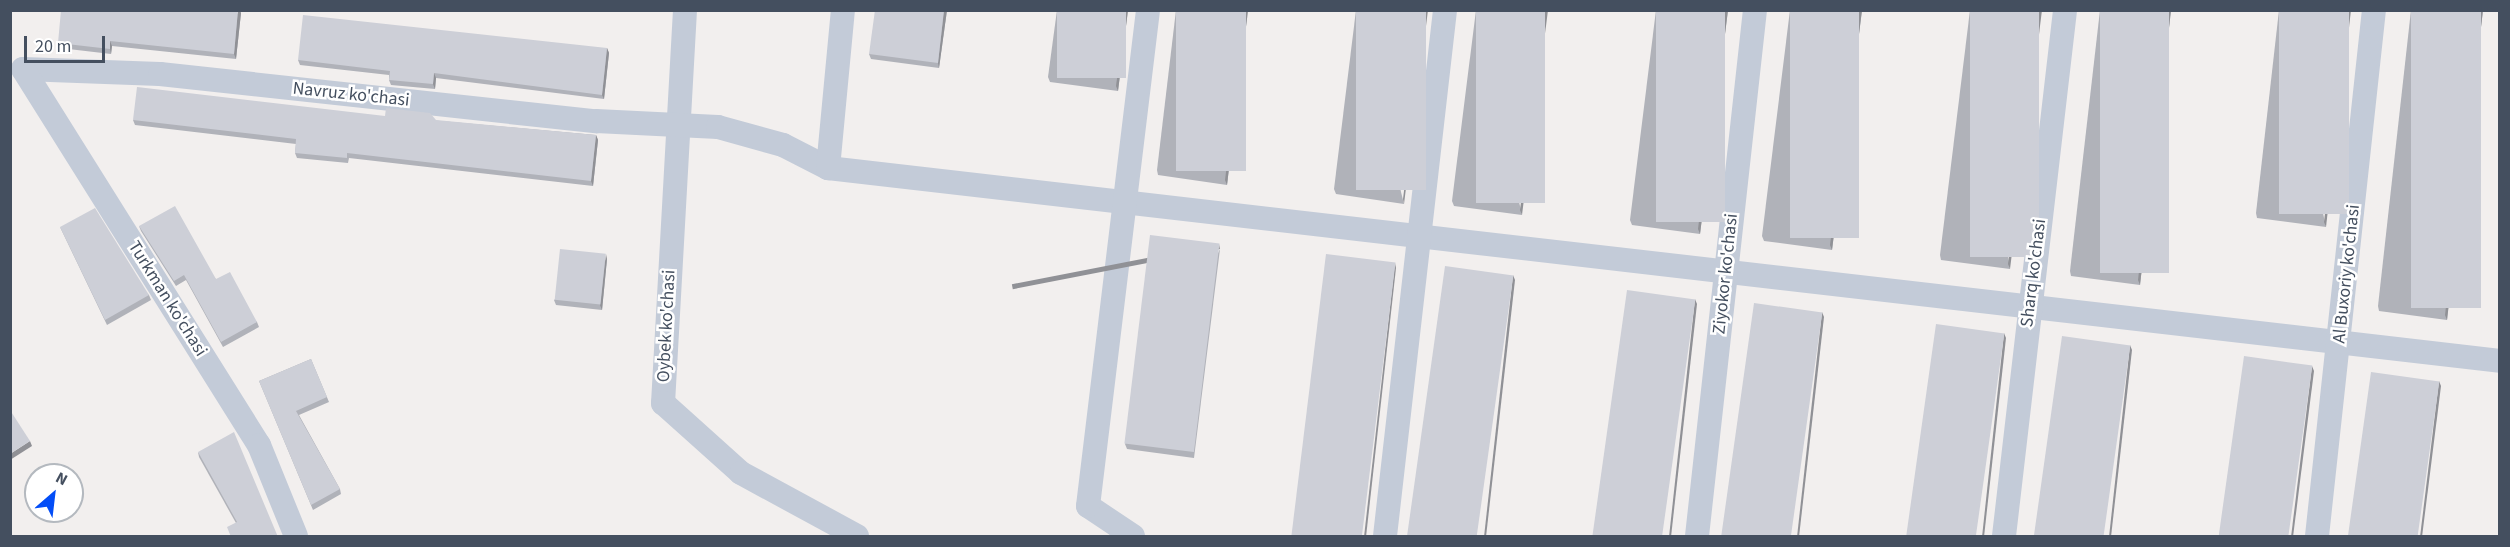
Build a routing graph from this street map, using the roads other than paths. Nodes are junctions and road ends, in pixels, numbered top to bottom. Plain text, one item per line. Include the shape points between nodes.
1 (685, 10) edge
2 (843, 10) edge
3 (1148, 10) edge
4 (1445, 10) edge
5 (1755, 10) edge
6 (2065, 10) edge
7 (2374, 10) edge
8 (23, 69) joint
9 (678, 124) junction
10 (828, 168) junction
11 (1126, 203) junction
12 (1419, 236) junction
13 (1726, 273) junction
14 (2030, 307) junction
15 (2339, 346) junction
16 (2499, 361) edge
17 (296, 537) edge
18 (857, 537) edge
19 (1133, 537) edge
20 (1385, 537) edge
21 (1697, 537) edge
22 (2004, 537) edge
23 (2317, 537) edge

1 - 9 street, Oybek ko'chasi
2 - 10 street
3 - 11 street
4 - 12 street
5 - 13 street, Ziyokor ko'chasi
6 - 14 street, Sharq ko'chasi
7 - 15 street, Al Buxoriy ko'chasi
8 - 9 street, Navruz ko'chasi via 160,74 596,121
8 - 17 street, Turkman ko'chasi via 258,446
9 - 10 street, Navruz ko'chasi via 718,127 772,142
9 - 18 street, Oybek ko'chasi via 663,403 741,473
10 - 11 street, Navruz ko'chasi
11 - 12 street, Navruz ko'chasi
11 - 19 street via 1088,506
12 - 13 street, Navruz ko'chasi
12 - 20 street
13 - 14 street, Navruz ko'chasi
13 - 21 street, Ziyokor ko'chasi
14 - 15 street, Navruz ko'chasi
14 - 22 street, Sharq ko'chasi
15 - 16 street, Navruz ko'chasi
15 - 23 street, Al Buxoriy ko'chasi

